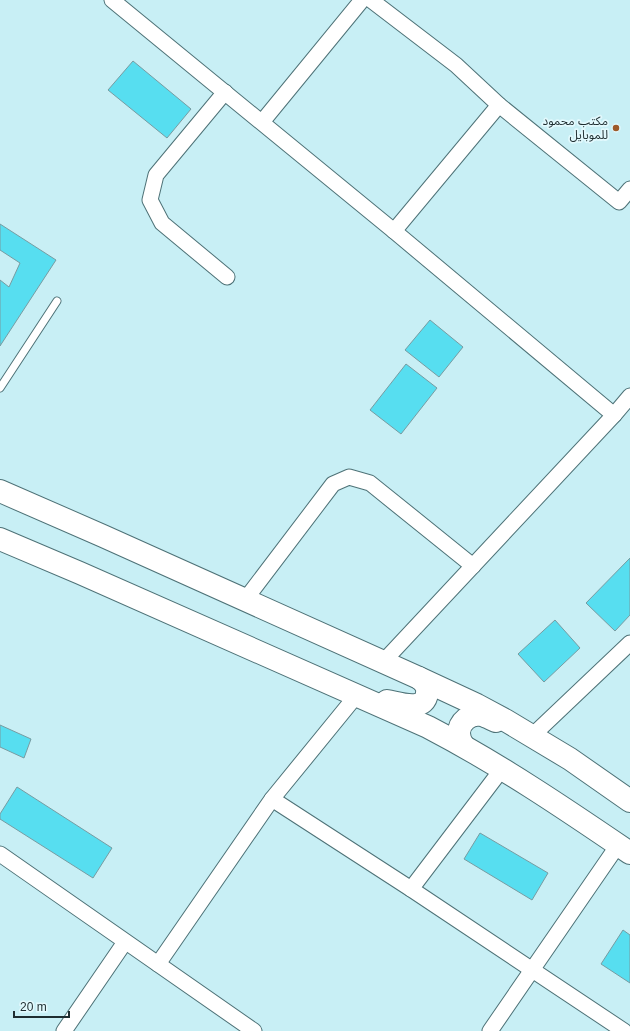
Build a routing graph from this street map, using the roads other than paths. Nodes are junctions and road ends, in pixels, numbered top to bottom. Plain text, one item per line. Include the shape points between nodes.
1 (112, 0) edge
2 (362, 0) edge
3 (371, 0) edge
4 (225, 92) junction
5 (499, 104) junction
6 (262, 122) junction
7 (630, 190) edge
8 (625, 207) edge
9 (394, 231) junction
10 (227, 277) dead end
11 (57, 301) dead end
12 (0, 388) edge
13 (630, 396) edge
14 (614, 415) junction
15 (0, 491) edge
16 (0, 539) edge
17 (473, 566) junction
18 (245, 600) junction
19 (630, 643) edge
20 (383, 662) junction
21 (419, 678) junction
22 (356, 696) junction
23 (532, 736) junction
24 (463, 745) junction
25 (502, 769) junction
26 (272, 799) junction
27 (630, 801) edge
28 (624, 849) edge
29 (0, 854) edge
30 (411, 889) junction
31 (125, 942) junction
32 (158, 964) junction
33 (532, 970) junction
34 (64, 1031) edge
35 (254, 1031) edge
36 (490, 1031) edge
37 (624, 1031) edge

1 - 4 street
2 - 6 street
3 - 5 street via 456,64
4 - 6 street
4 - 10 street via 156,175 150,200 162,224
5 - 8 street
5 - 9 street
6 - 9 street
7 - 8 street
9 - 14 street
11 - 12 lane
13 - 14 street
14 - 17 street
15 - 18 highway
16 - 22 highway
17 - 18 street via 370,483 349,477 333,484
17 - 20 street
18 - 20 highway
19 - 23 street
20 - 21 highway
21 - 22 highway via 427,691 419,704 409,705
21 - 23 highway via 477,705
22 - 24 highway
22 - 26 street
23 - 24 highway via 481,715 475,715 463,721 460,727
23 - 27 highway
24 - 25 highway
25 - 28 highway
25 - 30 street
26 - 30 street
26 - 32 street
28 - 33 street
29 - 31 street
30 - 33 street
31 - 32 street
31 - 34 street
32 - 35 street
33 - 36 street
33 - 37 street

